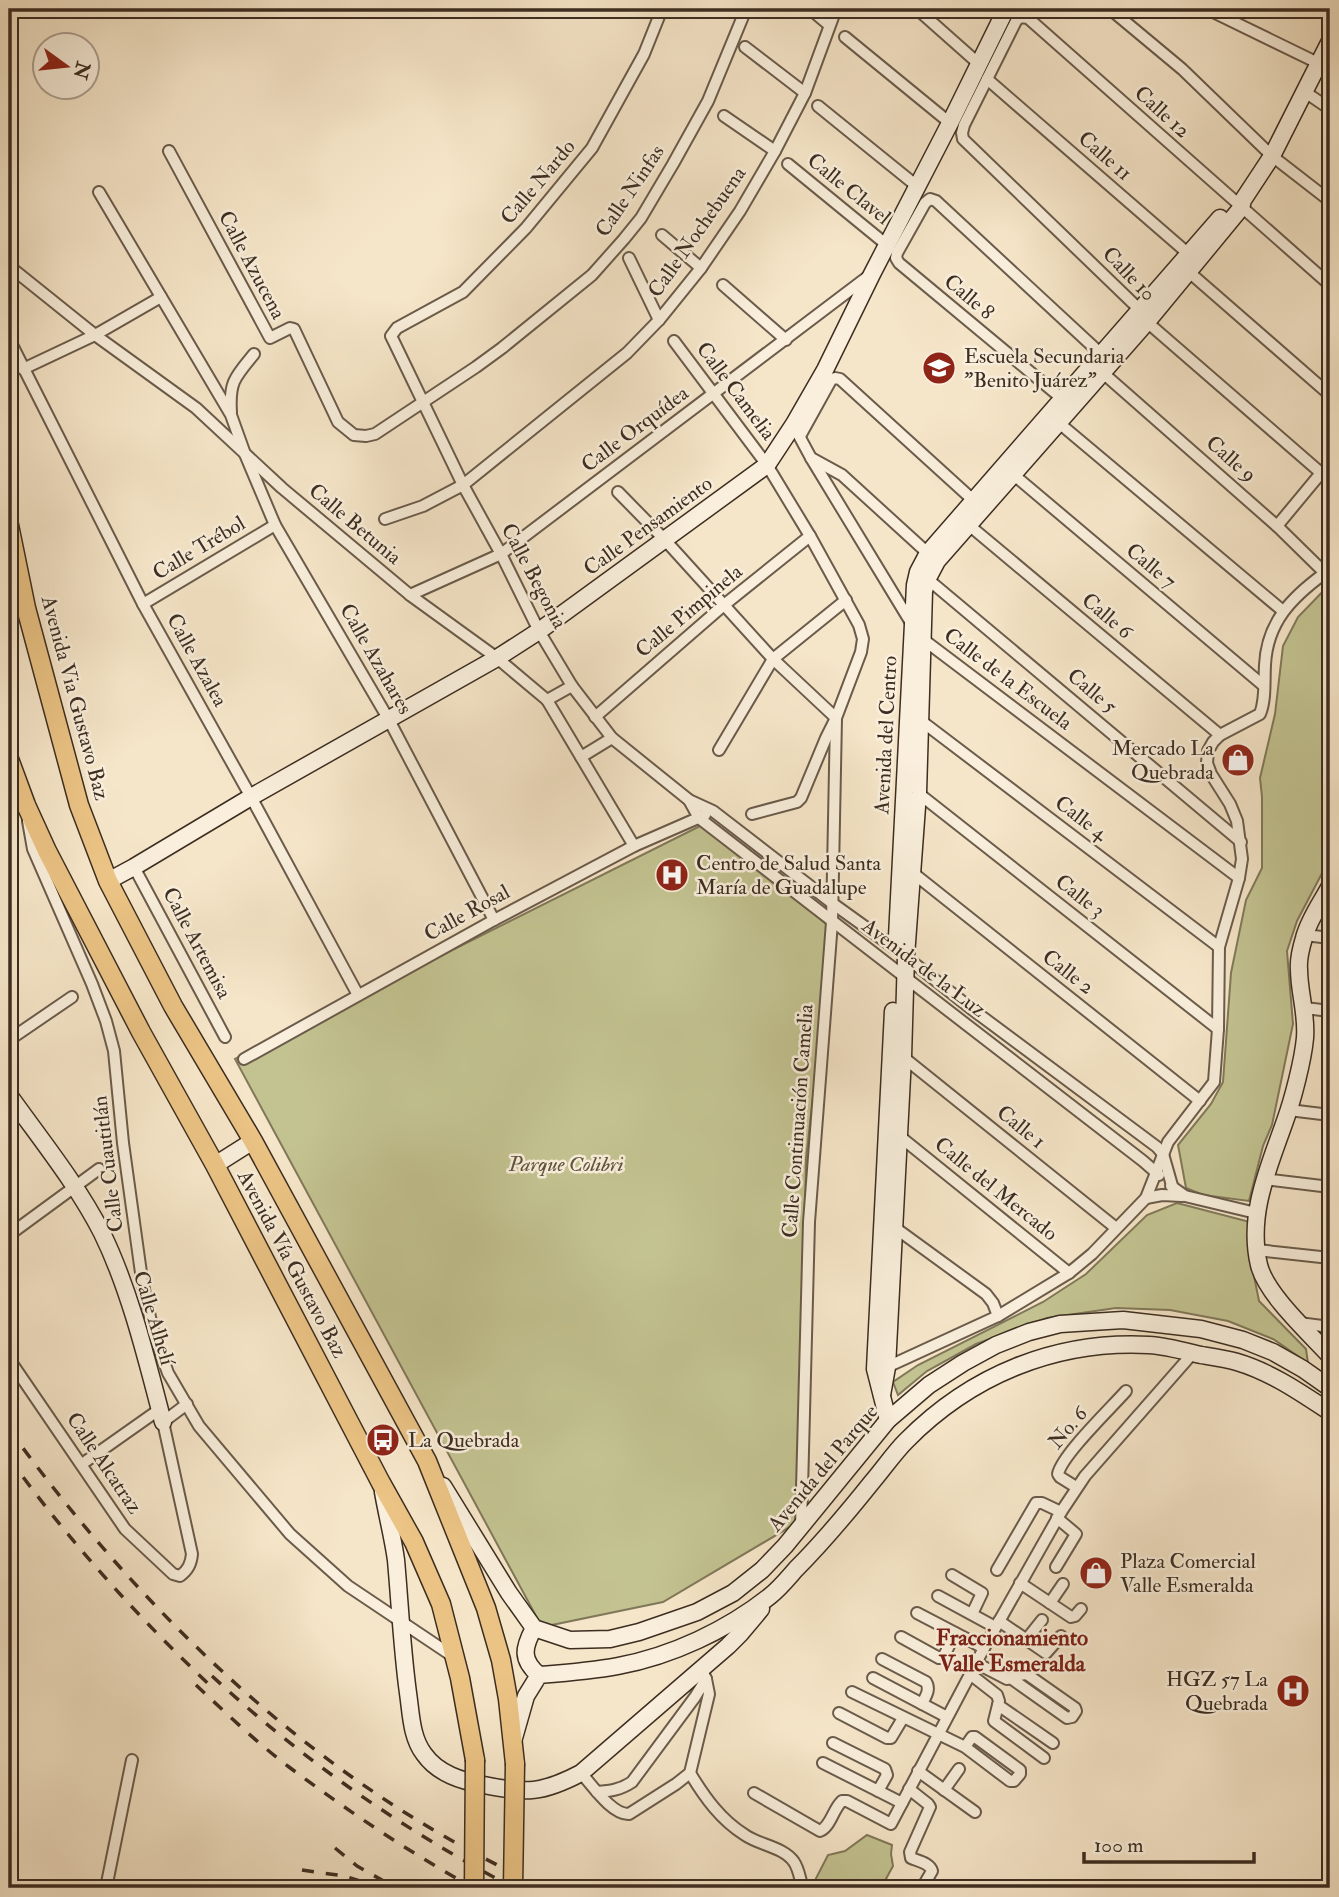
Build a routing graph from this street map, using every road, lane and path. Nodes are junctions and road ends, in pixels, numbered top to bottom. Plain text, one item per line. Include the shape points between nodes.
1 (662, 9) edge
2 (746, 9) edge
3 (810, 9) edge
4 (836, 9) edge
5 (916, 9) edge
6 (1006, 9) edge
7 (1110, 9) edge
8 (1207, 9) edge
9 (829, 25) junction
10 (845, 37) dead end
11 (1330, 41) edge
12 (745, 47) dead end
13 (979, 64) junction
14 (1320, 64) junction
15 (987, 79) junction
16 (1305, 92) junction
17 (805, 93) junction
18 (818, 106) dead end
19 (1330, 109) edge
20 (724, 116) dead end
21 (950, 123) junction
22 (169, 151) dead end
23 (775, 151) junction
24 (1272, 156) junction
25 (788, 164) dead end
26 (99, 192) dead end
27 (924, 193) junction
28 (1330, 201) edge
29 (1240, 203) junction
30 (662, 235) dead end
31 (887, 245) junction
32 (629, 258) dead end
33 (1191, 262) junction
34 (9, 266) edge
35 (701, 268) junction
36 (872, 274) junction
37 (723, 285) dead end
38 (1330, 285) edge
39 (161, 297) junction
40 (1144, 316) junction
41 (659, 320) junction
42 (95, 335) junction
43 (391, 336) joint
44 (9, 339) edge
45 (786, 340) junction
46 (674, 341) dead end
47 (254, 354) dead end
48 (1101, 354) junction
49 (23, 369) junction
50 (1103, 373) junction
51 (713, 394) junction
52 (1330, 395) edge
53 (423, 401) junction
54 (1067, 403) junction
55 (231, 415) junction
56 (1059, 423) junction
57 (797, 430) junction
58 (354, 435) joint
59 (245, 454) junction
60 (811, 458) junction
61 (767, 465) junction
62 (1330, 466) edge
63 (1321, 473) junction
64 (1014, 475) junction
65 (463, 485) junction
66 (618, 492) dead end
67 (973, 500) junction
68 (385, 519) dead end
69 (9, 524) edge
70 (275, 525) junction
71 (970, 526) junction
72 (1277, 526) junction
73 (810, 536) junction
74 (665, 540) junction
75 (501, 554) junction
76 (932, 557) junction
77 (923, 575) junction
78 (1328, 576) edge
79 (410, 595) junction
80 (846, 600) junction
81 (143, 604) junction
82 (724, 605) junction
83 (1283, 611) junction
84 (913, 626) junction
85 (539, 631) junction
86 (924, 640) junction
87 (497, 657) junction
88 (773, 659) junction
89 (572, 686) junction
90 (1264, 686) junction
91 (547, 700) junction
92 (595, 716) junction
93 (836, 718) junction
94 (389, 720) junction
95 (920, 720) junction
96 (1220, 735) junction
97 (612, 738) junction
98 (719, 750) dead end
99 (581, 757) junction
100 (9, 759) edge
101 (9, 792) edge
102 (918, 793) junction
103 (251, 797) junction
104 (688, 800) junction
105 (26, 805) junction
106 (713, 811) junction
107 (752, 814) dead end
108 (699, 818) junction
109 (1241, 842) junction
110 (634, 846) junction
111 (134, 867) junction
112 (913, 873) junction
113 (1239, 878) junction
114 (108, 881) junction
115 (1330, 886) edge
116 (832, 903) junction
117 (494, 920) junction
118 (832, 922) junction
119 (1304, 935) junction
120 (1330, 938) edge
121 (1219, 947) junction
122 (901, 963) junction
123 (358, 995) junction
124 (72, 997) dead end
125 (1305, 1008) junction
126 (1330, 1011) edge
127 (1217, 1029) junction
128 (225, 1037) dead end
129 (9, 1040) edge
130 (903, 1056) junction
131 (244, 1059) dead end
132 (9, 1095) edge
133 (1200, 1101) junction
134 (1289, 1110) junction
135 (1330, 1115) edge
136 (898, 1135) junction
137 (253, 1141) junction
138 (1163, 1154) junction
139 (215, 1166) junction
140 (99, 1169) dead end
141 (1156, 1172) junction
142 (1264, 1179) junction
143 (1330, 1186) edge
144 (75, 1188) junction
145 (1173, 1189) junction
146 (1185, 1196) junction
147 (1146, 1198) junction
148 (1256, 1213) junction
149 (894, 1227) junction
150 (1116, 1228) junction
151 (9, 1235) edge
152 (1257, 1250) junction
153 (1330, 1258) edge
154 (1069, 1273) junction
155 (998, 1316) junction
156 (1299, 1324) junction
157 (1330, 1327) edge
158 (1193, 1353) junction
159 (1330, 1356) edge
160 (9, 1359) edge
161 (881, 1368) junction
162 (1330, 1388) edge
163 (1126, 1391) dead end
164 (187, 1404) junction
165 (1330, 1412) edge
166 (161, 1416) junction
167 (888, 1420) junction
168 (427, 1461) junction
169 (82, 1464) junction
170 (381, 1483) junction
171 (1076, 1487) junction
172 (1059, 1515) junction
173 (801, 1527) junction
174 (1056, 1567) dead end
175 (997, 1570) dead end
176 (951, 1575) dead end
177 (180, 1576) joint
178 (1020, 1583) junction
179 (1063, 1584) dead end
180 (771, 1595) junction
181 (938, 1596) dead end
182 (1049, 1603) junction
183 (1081, 1609) dead end
184 (917, 1613) dead end
185 (972, 1614) junction
186 (1042, 1619) dead end
187 (401, 1624) junction
188 (997, 1624) junction
189 (534, 1628) junction
190 (955, 1633) junction
191 (1061, 1636) dead end
192 (901, 1637) dead end
193 (1026, 1640) junction
194 (984, 1648) junction
195 (454, 1658) junction
196 (882, 1659) dead end
197 (976, 1662) junction
198 (703, 1673) junction
199 (970, 1674) junction
200 (539, 1675) junction
201 (873, 1678) dead end
202 (1012, 1679) junction
203 (852, 1692) dead end
204 (922, 1704) junction
205 (998, 1705) junction
206 (839, 1713) dead end
207 (947, 1717) junction
208 (903, 1718) junction
209 (938, 1735) junction
210 (514, 1738) junction
211 (834, 1743) dead end
212 (1053, 1744) dead end
213 (965, 1747) junction
214 (1044, 1758) dead end
215 (131, 1760) dead end
216 (823, 1762) dead end
217 (959, 1769) dead end
218 (918, 1771) junction
219 (581, 1773) junction
220 (690, 1773) junction
221 (909, 1789) junction
222 (944, 1790) junction
223 (878, 1791) junction
224 (597, 1792) junction
225 (754, 1793) dead end
226 (902, 1803) junction
227 (975, 1812) dead end
228 (106, 1888) edge
229 (474, 1888) edge
230 (513, 1888) edge
231 (803, 1888) edge
232 (922, 1888) edge

1 - 43 street, Calle Nardo via 645,54 592,148 526,228 463,292 397,328
2 - 53 street, Calle Ninfas via 708,101 641,218 624,239 593,275 476,367
3 - 9 street
4 - 9 street, Calle Nochebuena
5 - 13 street
6 - 13 street, Calle Pensamiento
7 - 24 street via 1182,69
8 - 14 street
9 - 17 street, Calle Nochebuena
10 - 21 street
11 - 14 street, Avenida del Centro
12 - 17 street
13 - 21 street, Calle Pensamiento
14 - 16 street, Avenida del Centro
15 - 29 street, Calle 12 via 1016,22 1028,18
15 - 33 street, Calle 11
15 - 40 street, Calle 10 via 964,125 963,139
16 - 19 street
16 - 24 street, Avenida del Centro
17 - 23 street, Calle Nochebuena
18 - 27 street
20 - 23 street
21 - 27 street, Calle Pensamiento
22 - 58 street, Calle Azucena via 270,338 294,329 338,422
23 - 35 street, Calle Nochebuena
24 - 28 street
24 - 29 street, Avenida del Centro
25 - 31 street, Calle Clavel
26 - 39 street, Calle Azahares
27 - 31 street, Calle Pensamiento
27 - 48 street
27 - 54 street, Calle 8 via 925,203 896,258 899,263
29 - 33 street, Avenida del Centro
29 - 38 street, Calle 12
30 - 35 street
31 - 36 street, Calle Pensamiento
32 - 41 street
33 - 40 street, Avenida del Centro
33 - 52 street, Calle 11
34 - 42 street, Calle Betunia
35 - 41 street, Calle Nochebuena
36 - 45 street, Calle Orquídea
36 - 57 street, Calle Pensamiento
37 - 45 street
39 - 42 street
39 - 55 street, Calle Azahares
40 - 48 street, Avenida del Centro
40 - 50 street, Avenida del Centro
40 - 63 street, Calle 10
41 - 65 street, Calle Nochebuena via 627,353
42 - 49 street
42 - 59 street, Calle Betunia via 196,408
43 - 53 street, Calle Begonia
44 - 49 street, Calle Azalea
45 - 51 street, Calle Orquídea
46 - 51 street, Calle Camelia
47 - 55 street, Calle Azahares via 231,388
48 - 54 street, Avenida del Centro
49 - 81 street, Calle Azalea
50 - 54 street, Avenida del Centro
50 - 72 street, Calle 9
51 - 61 street, Calle Camelia
51 - 75 street, Calle Orquídea
53 - 58 street, Calle Ninfas via 375,434
53 - 65 street, Calle Begonia
54 - 56 street, Avenida del Centro
54 - 67 street, Avenida del Centro
55 - 59 street, Calle Azahares
56 - 64 street, Avenida del Centro
56 - 83 street
57 - 60 street
57 - 61 street, Calle Pensamiento
57 - 67 street via 831,380 840,379
59 - 70 street, Calle Azahares
59 - 79 street, Calle Betunia
60 - 76 street via 842,474
60 - 84 street, Calle de la Escuela
61 - 73 street, Calle Continuación Camelia
61 - 74 street, Calle Pensamiento
62 - 63 street
63 - 72 street
64 - 71 street, Avenida del Centro
64 - 90 street, Calle 7
65 - 68 street, Calle Nochebuena
65 - 75 street, Calle Begonia
66 - 74 street
67 - 76 street, Avenida del Centro
69 - 114 main road, Avenida Via Gustavo Baz via 26,608 79,805
70 - 81 street, Calle Trébol
70 - 94 street, Calle Azahares
71 - 76 street, Avenida del Centro
71 - 96 street, Calle 6
72 - 78 street, Calle 9
73 - 80 street, Calle Continuación Camelia
73 - 82 street, Calle Pimpinela
74 - 82 street
74 - 85 street, Calle Pensamiento
75 - 79 street, Calle Orquídea
75 - 85 street, Calle Begonia
76 - 77 street, Avenida del Centro
77 - 84 street, Avenida del Centro via 915,585
77 - 86 street, Avenida del Centro
77 - 109 street, Calle 5
78 - 83 street via 1305,587
79 - 87 street, Calle Betunia
80 - 88 street
80 - 93 street, Calle Continuación Camelia via 863,639
81 - 103 street, Calle Azalea
82 - 88 street
82 - 92 street, Calle Pimpinela
83 - 90 street via 1265,653
84 - 86 street, Calle de la Escuela
84 - 122 street, Avenida del Centro
85 - 87 street, Calle Pensamiento
85 - 89 street, Calle Begonia
86 - 95 street, Avenida del Centro
86 - 113 street, Calle de la Escuela
87 - 91 street, Calle Betunia
87 - 94 street, Calle Pensamiento
88 - 93 street
88 - 98 street
89 - 91 street
89 - 92 street, Calle Begonia
90 - 96 street via 1260,714
91 - 99 street, Calle Betunia
92 - 97 street, Calle Begonia
93 - 107 street, Calle Continuación Camelia via 801,798
93 - 116 street, Calle Continuación Camelia
94 - 103 street, Calle Pensamiento
94 - 117 street, Calle Azahares
95 - 102 street, Avenida del Centro
95 - 121 street, Calle 4
96 - 109 street via 1208,751 1207,763 1230,804
97 - 99 street
97 - 104 street, Calle Begonia
99 - 110 street, Calle Betunia
100 - 105 main road
101 - 105 street
102 - 112 street, Avenida del Centro
102 - 127 street, Calle 3
103 - 111 street, Calle Pensamiento
103 - 123 street, Calle Azalea
104 - 106 street, Avenida de la Luz
104 - 108 street, Avenida de la Luz
105 - 139 main road, Avenida Vía Gustavo Baz
105 - 164 street, Calle Cuautitlán via 33,849 106,1021 114,1051 142,1280 168,1373
106 - 108 street, Calle Rosal
106 - 116 street, Avenida de la Luz
108 - 110 street, Calle Rosal
108 - 118 street, Avenida de la Luz
109 - 113 street
110 - 117 street, Calle Rosal
111 - 114 street, Calle Pensamiento
111 - 128 street, Calle Artemisa
112 - 122 street, Avenida del Centro
112 - 133 street, Calle 2
113 - 121 street
114 - 137 main road, Avenida Vía Gustavo Baz via 173,1006
115 - 119 street
116 - 118 street, Calle Continuación Camelia
116 - 122 street, Avenida de la Luz
117 - 123 street, Calle Rosal
118 - 122 street, Avenida de la Luz
118 - 173 street, Calle Continuación Camelia via 809,1222
119 - 120 street
119 - 125 street via 1299,970
121 - 127 street
122 - 130 street, Avenida del Centro
122 - 138 street, Avenida de la Luz via 973,1010
122 - 141 street, Avenida de la Luz
122 - 161 street, Avenida del Centro
123 - 131 street, Calle Rosal
124 - 129 street
125 - 126 street
125 - 134 street via 1303,1051
127 - 133 street via 1214,1082
130 - 136 street, Avenida del Centro
130 - 150 street, Calle 1
132 - 144 street, Calle Alhelí
133 - 138 street via 1173,1133
134 - 135 street
134 - 142 street
136 - 149 street, Avenida del Centro
136 - 154 street, Calle del Mercado
137 - 139 street
137 - 168 main road, Avenida Vía Gustavo Baz
138 - 141 street
138 - 145 street
139 - 170 main road, Avenida Vía Gustavo Baz
140 - 144 street
141 - 145 street, Avenida de la Luz
141 - 147 street
142 - 143 street
142 - 148 street
144 - 151 street
144 - 166 street, Calle Alhelí via 117,1268
145 - 146 street, Avenida de la Luz
146 - 147 street
146 - 148 street, Avenida de la Luz
147 - 150 street
148 - 152 street
149 - 155 street via 986,1294
149 - 161 street, Avenida del Centro
150 - 154 street
152 - 153 street
152 - 156 street via 1264,1278
154 - 155 street
155 - 161 street
156 - 157 street
156 - 159 street
158 - 165 street via 1263,1372
158 - 171 street
158 - 180 street via 1152,1345 1080,1350 1035,1359 990,1378 943,1408 905,1442
160 - 169 street, Calle Alcatraz
161 - 167 street, Avenida del Centro
162 - 167 street, Avenida del Parque via 1243,1340 1154,1322 1092,1321 1060,1324 996,1345 929,1385
163 - 171 street, No. 6 via 1059,1469 1060,1477
164 - 166 street
164 - 187 street, Calle Cuautitlán via 199,1426 290,1534 348,1587
166 - 169 street
166 - 177 street, Calle Alhelí via 192,1555
167 - 173 street, Avenida del Parque
168 - 189 street
168 - 210 main road, Avenida Vía Gustavo Baz via 486,1608 501,1660
169 - 177 street, Calle Alcatraz via 125,1529
170 - 187 street
170 - 195 main road, Avenida Vía Gustavo Baz via 441,1604
171 - 172 street
172 - 174 street via 1076,1534
172 - 175 street via 1035,1503
172 - 178 street
173 - 189 street, Avenida del Parque via 762,1570 733,1593 697,1612 610,1639 570,1640
176 - 185 street via 982,1593
178 - 182 street
178 - 188 street
179 - 182 street
180 - 198 street
180 - 200 street via 696,1641 646,1659
181 - 185 street
182 - 183 street via 1071,1617
184 - 190 street
185 - 188 street
186 - 193 street
187 - 195 street, Calle Cuautitlán
187 - 219 street via 414,1732 424,1754 442,1770 460,1780 510,1791 557,1786
188 - 193 street
188 - 194 street
189 - 200 street via 524,1653
190 - 192 street via 939,1658
190 - 194 street
191 - 193 street via 1046,1653
194 - 197 street
195 - 229 main road, Avenida Vía Gustavo Baz, bridge via 475,1760
196 - 204 street via 926,1682 929,1686
197 - 199 street
197 - 202 street
198 - 219 street
198 - 220 street via 709,1695
198 - 224 street via 695,1697 632,1782 616,1791
199 - 205 street via 997,1695
199 - 207 street
200 - 210 street via 526,1696
201 - 204 street
202 - 202 street via 1028,1675 1076,1712 1067,1718
203 - 208 street
204 - 207 street
205 - 212 street
205 - 214 street via 995,1721
206 - 208 street via 887,1738
207 - 209 street
208 - 209 street
209 - 213 street
209 - 218 street
210 - 230 main road, Avenida Vía Gustavo Baz, bridge
211 - 223 street via 885,1769 887,1775
213 - 213 street via 1010,1781 1020,1774 975,1737
215 - 228 street
216 - 223 street
217 - 222 street
218 - 221 street
218 - 222 street
219 - 224 street
220 - 224 street via 629,1814 618,1812
220 - 231 street via 725,1820 794,1862
221 - 226 street
221 - 232 street via 930,1807 910,1852 911,1858 931,1868
222 - 227 street
223 - 226 street
225 - 226 street via 820,1831 842,1801 891,1824

